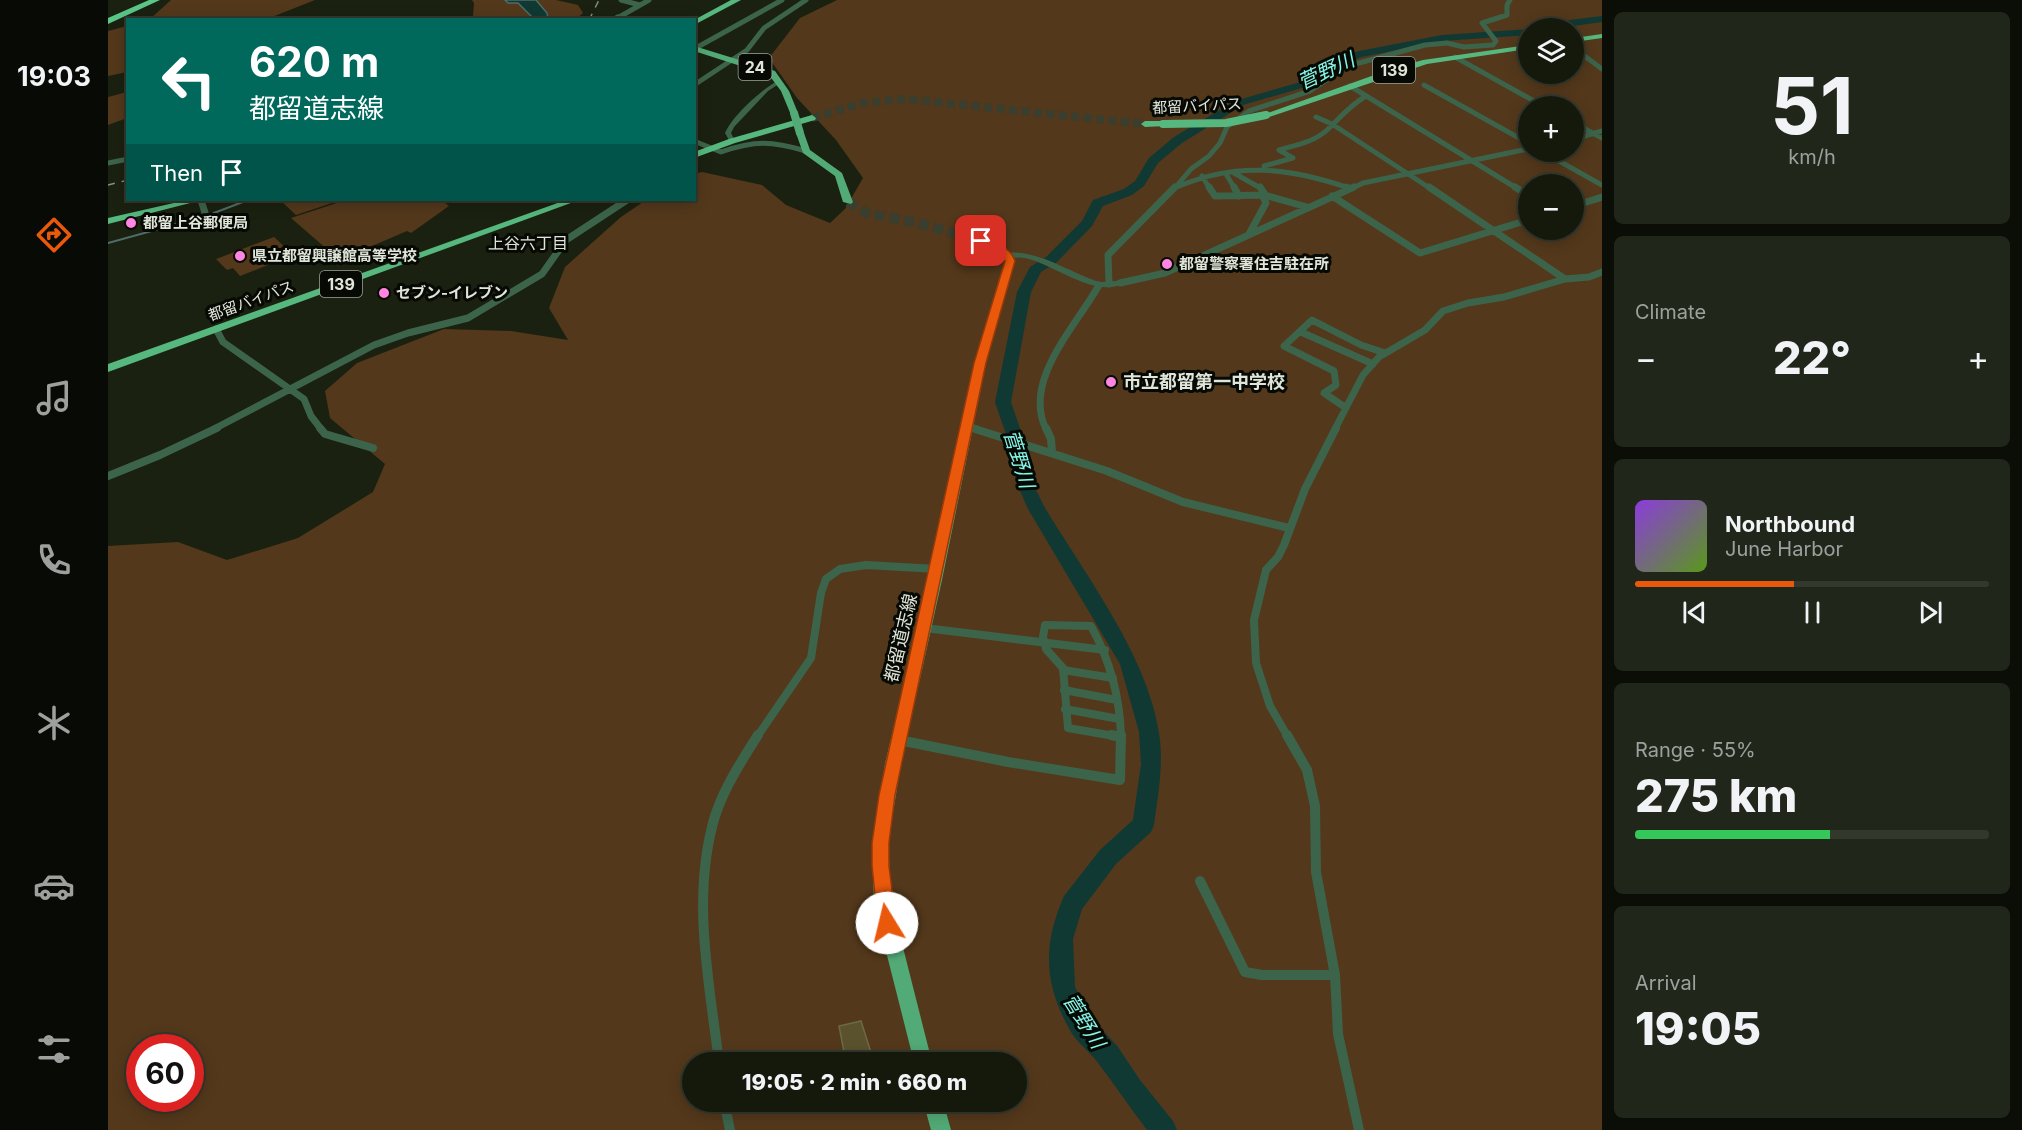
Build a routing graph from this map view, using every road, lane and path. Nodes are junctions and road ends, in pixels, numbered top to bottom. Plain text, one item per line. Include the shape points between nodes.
1 (142, 0) edge
2 (156, 0) edge
3 (621, 0) edge
4 (649, 0) edge
5 (737, 0) edge
6 (782, 0) edge
7 (806, 0) edge
8 (1510, 0) edge
9 (640, 5) junction
10 (108, 15) edge
11 (616, 18) edge
12 (108, 21) edge
13 (696, 22) edge
14 (1602, 36) edge
15 (1584, 39) edge
16 (696, 47) edge
17 (696, 48) edge
18 (1518, 48) edge
19 (1455, 57) junction
20 (1584, 57) edge
21 (731, 59) junction
22 (1602, 69) edge
23 (779, 82) junction
24 (696, 84) edge
25 (1424, 85) dead end
26 (1350, 86) junction
27 (1366, 96) junction
28 (1525, 96) edge
29 (1316, 117) dead end
30 (812, 118) tunnel mouth
31 (1146, 124) tunnel mouth
32 (1332, 124) junction
33 (1584, 128) edge
34 (1602, 131) edge
35 (1594, 134) junction
36 (1584, 136) edge
37 (1518, 137) edge
38 (1602, 138) edge
39 (732, 141) junction
40 (696, 142) edge
41 (712, 148) junction
42 (1518, 151) edge
43 (806, 152) junction
44 (696, 154) edge
45 (126, 159) edge
46 (1472, 160) junction
47 (1561, 162) edge
48 (108, 163) edge
49 (1262, 169) junction
50 (1230, 173) junction
51 (1405, 173) junction
52 (1202, 176) junction
53 (1602, 185) edge
54 (1177, 187) junction
55 (1349, 188) junction
56 (1518, 189) edge
57 (1332, 195) junction
58 (1239, 196) junction
59 (1264, 196) junction
60 (1602, 197) edge
61 (195, 201) edge
62 (199, 201) edge
63 (571, 201) edge
64 (625, 201) edge
65 (848, 202) tunnel mouth
66 (1584, 203) edge
67 (1307, 207) junction
68 (206, 216) dead end
69 (108, 221) edge
70 (1518, 223) edge
71 (1496, 231) junction
72 (1249, 234) junction
73 (981, 241) tunnel mouth
74 (1008, 255) junction
75 (1602, 272) edge
76 (1565, 279) junction
77 (1120, 283) joint
78 (1104, 284) junction
79 (216, 329) junction
80 (1301, 332) junction
81 (1361, 345) junction
82 (1385, 353) junction
83 (1349, 354) junction
84 (1372, 364) junction
85 (108, 368) edge
86 (292, 389) junction
87 (1346, 408) junction
88 (967, 426) junction
89 (373, 448) dead end
90 (1052, 452) junction
91 (108, 476) edge
92 (1289, 528) junction
93 (937, 569) junction
94 (925, 628) junction
95 (1045, 642) junction
96 (1105, 650) junction
97 (1063, 670) junction
98 (1113, 678) junction
99 (1064, 690) junction
100 (1117, 700) junction
101 (1065, 709) junction
102 (1119, 719) junction
103 (1121, 738) junction
104 (899, 740) junction
105 (1200, 881) dead end
106 (1335, 975) junction
107 (717, 1052) edge
108 (920, 1052) edge
109 (726, 1112) edge
110 (936, 1112) edge
111 (730, 1130) edge
112 (941, 1130) edge
113 (1359, 1130) edge

1 - 10 highway
2 - 12 highway
3 - 9 street
4 - 9 street
5 - 13 highway
6 - 16 street
7 - 21 street via 763,30 749,42 747,50
8 - 54 street via 1507,15 1482,23 1496,41 1493,45 1431,44 1348,66 1310,91 1238,117 1209,156 1191,169
9 - 11 street
14 - 15 highway
17 - 21 main road, 24
18 - 19 highway, 都留バイパス / 139
19 - 26 highway, 都留バイパス / 139
19 - 28 street
20 - 22 street
21 - 23 main road, 24 via 768,71
21 - 24 street
23 - 39 street via 731,126 728,133
23 - 43 main road, 24, bridge
25 - 37 street
26 - 27 street
26 - 31 highway, 都留バイパス / 139, bridge via 1266,116 1226,123
27 - 32 street
27 - 46 street
29 - 32 street
30 - 39 highway
32 - 49 street via 1310,141 1280,150 1293,158 1260,166
32 - 51 street
33 - 35 street
34 - 35 street
35 - 36 street
35 - 38 street
39 - 41 highway
40 - 41 street
41 - 43 street via 722,152 765,140
41 - 44 highway
42 - 46 street
43 - 65 main road via 839,175
45 - 48 street
46 - 51 street
46 - 56 street
47 - 53 street
49 - 50 street
49 - 55 street via 1294,172
50 - 52 street
50 - 58 street
50 - 59 street via 1262,188
51 - 55 street
51 - 71 street
52 - 54 street
52 - 58 street via 1215,196
54 - 78 street via 1108,255
55 - 57 street
57 - 67 street
57 - 71 street via 1420,253
58 - 59 street
59 - 67 street
59 - 72 street via 1266,203
60 - 66 street
61 - 69 highway
62 - 68 street
63 - 79 highway, 都留バイパス / 139
64 - 86 street via 566,240 542,274 468,318 374,345
67 - 72 street
70 - 71 street
71 - 76 street
72 - 77 street via 1165,273
73 - 74 main road
74 - 78 street via 1029,256
74 - 88 main road, 都留道志線 via 1010,261 980,363
75 - 76 street
76 - 82 street via 1443,311 1425,330
77 - 78 street
78 - 90 street via 1067,332 1040,400 1041,422 1054,444
79 - 85 highway, 都留バイパス / 139
79 - 86 street via 223,342
80 - 81 street via 1312,320
80 - 83 street
80 - 87 street via 1284,346 1334,371 1336,386 1324,393
81 - 82 street
81 - 83 street
82 - 84 street
83 - 84 street
84 - 87 street
86 - 89 street via 304,399 325,434
86 - 91 street via 160,455
87 - 92 street
88 - 90 street
88 - 93 main road, 都留道志線
90 - 92 street via 1214,512
92 - 106 street via 1284,545 1266,570 1261,585 1254,620 1256,663 1270,706 1307,770 1315,806 1316,872
93 - 94 main road, 都留道志線
93 - 107 street via 866,565 840,569 826,579 811,658 741,761 716,814 706,854 703,931
94 - 95 street
94 - 104 main road, 都留道志線
95 - 96 street
95 - 96 street via 1045,624 1090,626
95 - 97 street via 1047,655
96 - 98 street
97 - 98 street
97 - 99 street
98 - 100 street
99 - 100 street
99 - 101 street
100 - 102 street
101 - 102 street
101 - 103 street via 1068,728
102 - 103 street
103 - 104 street via 1120,780
104 - 108 main road, 都留道志線 via 884,814 880,866 889,932
105 - 106 street via 1245,972
106 - 113 street via 1338,1034
109 - 111 street
110 - 112 main road

